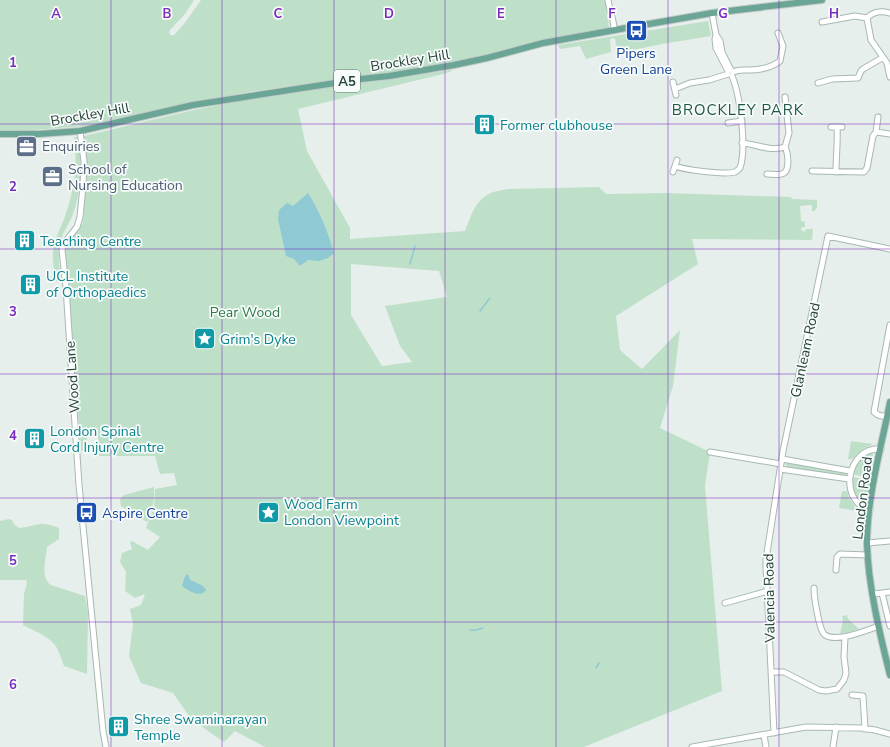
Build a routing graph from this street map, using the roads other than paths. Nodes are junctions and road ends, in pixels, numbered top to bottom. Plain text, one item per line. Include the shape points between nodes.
1 (608, 0) edge
2 (822, 0) edge
3 (795, 2) edge
4 (890, 12) edge
5 (712, 13) junction
6 (867, 18) junction
7 (828, 28) dead end
8 (614, 30) junction
9 (778, 33) dead end
10 (882, 58) junction
11 (730, 73) junction
12 (890, 77) edge
13 (673, 82) dead end
14 (818, 83) dead end
15 (675, 89) junction
16 (676, 95) dead end
17 (786, 97) dead end
18 (878, 116) dead end
19 (742, 122) junction
20 (728, 123) dead end
21 (836, 127) dead end
22 (80, 131) junction
23 (876, 132) junction
24 (0, 134) edge
25 (890, 134) edge
26 (742, 143) junction
27 (785, 147) junction
28 (677, 160) dead end
29 (675, 166) junction
30 (812, 171) dead end
31 (673, 172) dead end
32 (836, 172) junction
33 (767, 174) dead end
34 (890, 249) edge
35 (890, 325) edge
36 (890, 402) edge
37 (888, 418) edge
38 (888, 426) edge
39 (881, 449) junction
40 (710, 452) dead end
41 (781, 464) junction
42 (850, 471) junction
43 (849, 479) junction
44 (870, 510) junction
45 (890, 542) edge
46 (868, 543) junction
47 (868, 555) junction
48 (836, 570) dead end
49 (814, 588) dead end
50 (768, 591) junction
51 (890, 592) edge
52 (882, 593) junction
53 (873, 594) junction
54 (725, 603) dead end
55 (889, 619) edge
56 (879, 626) junction
57 (890, 626) edge
58 (846, 637) junction
59 (772, 672) junction
60 (890, 672) edge
61 (852, 695) dead end
62 (836, 727) junction
63 (865, 729) junction
64 (774, 733) junction
65 (890, 734) edge
66 (764, 735) junction
67 (106, 747) edge
68 (692, 747) edge
69 (766, 747) edge
70 (833, 747) edge

1 - 8 street
2 - 3 main road, Brockley Hill / A5
3 - 5 main road, Brockley Hill / A5
4 - 6 street via 873,13
5 - 8 main road, Brockley Hill / A5
5 - 11 street via 717,51
6 - 7 street via 855,16 825,21
6 - 10 street via 871,40
8 - 22 main road, Brockley Hill / A5 via 543,43 454,65 193,105
9 - 11 street via 782,46 780,61 757,70 741,69
10 - 12 street via 888,66
10 - 14 street via 863,69 858,78 832,79
11 - 15 street
11 - 19 street via 736,85
13 - 15 street
15 - 16 street
17 - 27 street via 789,132
18 - 23 street
19 - 20 street
19 - 26 street
21 - 32 street
22 - 24 main road, Brockley Hill / A5
22 - 67 street, Wood Lane via 84,161 80,218 62,250 79,485
23 - 25 street
23 - 32 street via 865,171
26 - 27 street via 761,148
26 - 29 street via 740,165 736,171 685,170
27 - 33 street via 785,172
28 - 29 street
29 - 31 street
30 - 32 street
34 - 41 street, Glanleam Road via 828,236
35 - 37 street via 874,412
36 - 37 main road, London Road
37 - 38 main road, London Road
38 - 39 main road, London Road
39 - 42 street via 872,449 863,455
39 - 44 main road, London Road
40 - 41 street
41 - 42 street
41 - 43 street
41 - 50 street, Valencia Road via 766,559
42 - 43 street
43 - 44 street via 855,500 863,508
44 - 46 main road, London Road
45 - 46 street
46 - 47 main road, London Road
47 - 48 street via 840,554 837,557
47 - 53 main road, London Road
49 - 58 street via 817,613 823,632 829,637
50 - 54 street
50 - 59 street, Valencia Road
51 - 52 street
52 - 53 street
52 - 55 street
53 - 56 main road, London Road
55 - 57 street
56 - 58 street
56 - 60 main road, London Road
58 - 59 street via 846,673 837,689 819,690 784,672
59 - 64 street, Valencia Road
61 - 63 street via 863,696
62 - 63 street
62 - 64 street via 806,727
62 - 70 street
63 - 65 street
64 - 66 street
66 - 68 street
66 - 69 street

